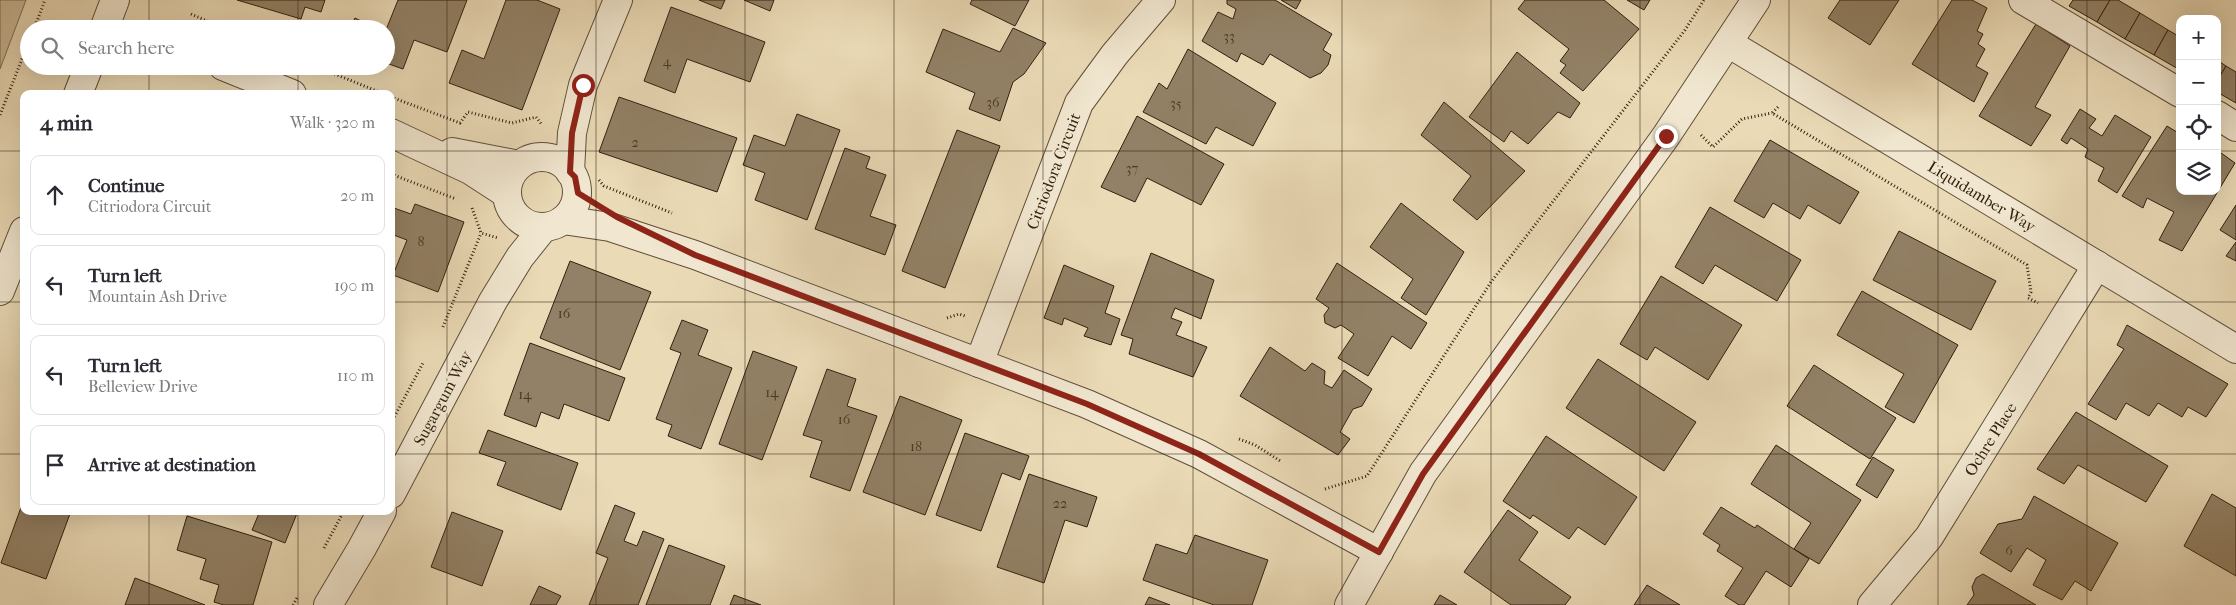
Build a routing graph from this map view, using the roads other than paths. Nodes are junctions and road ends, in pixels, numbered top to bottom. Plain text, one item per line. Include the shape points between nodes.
1 (618, 0) edge
2 (1161, 0) edge
3 (1756, 0) edge
4 (2024, 0) edge
5 (1728, 43) junction
6 (85, 75) edge
7 (245, 75) edge
8 (583, 85) junction
9 (80, 90) edge
10 (282, 90) edge
11 (2176, 91) edge
12 (2221, 118) edge
13 (2236, 127) edge
14 (399, 136) edge
15 (526, 161) junction
16 (574, 182) junction
17 (511, 204) junction
18 (554, 224) junction
19 (20, 241) edge
20 (695, 255) junction
21 (2096, 265) junction
22 (0, 291) edge
23 (493, 301) junction
24 (2236, 349) edge
25 (979, 363) junction
26 (395, 486) edge
27 (380, 515) edge
28 (1379, 552) junction
29 (333, 603) edge
30 (1349, 605) edge
31 (1872, 605) edge

1 - 8 street
2 - 25 street, Citriodora Circuit via 1079,103
3 - 5 street
4 - 11 street
5 - 21 street, Liquidamber Way
5 - 28 street via 1680,116 1423,474
6 - 9 street
7 - 10 street
8 - 15 street via 558,128
8 - 16 street via 572,133
12 - 13 street
14 - 15 street via 475,158
14 - 17 street via 470,170
15 - 16 street via 550,157 565,165
15 - 17 street via 510,178
16 - 18 street via 575,206
16 - 20 street via 617,217
17 - 18 street via 527,224
17 - 23 street, Sugargum Way via 510,253
18 - 20 street via 610,227
18 - 23 street, Sugargum Way via 520,257
19 - 22 street
20 - 25 street
21 - 24 street, Liquidamber Way
21 - 31 street, Ochre Place via 1929,537
23 - 26 street, Sugargum Way
25 - 28 street via 1087,404 1199,454
27 - 29 street
28 - 30 street

